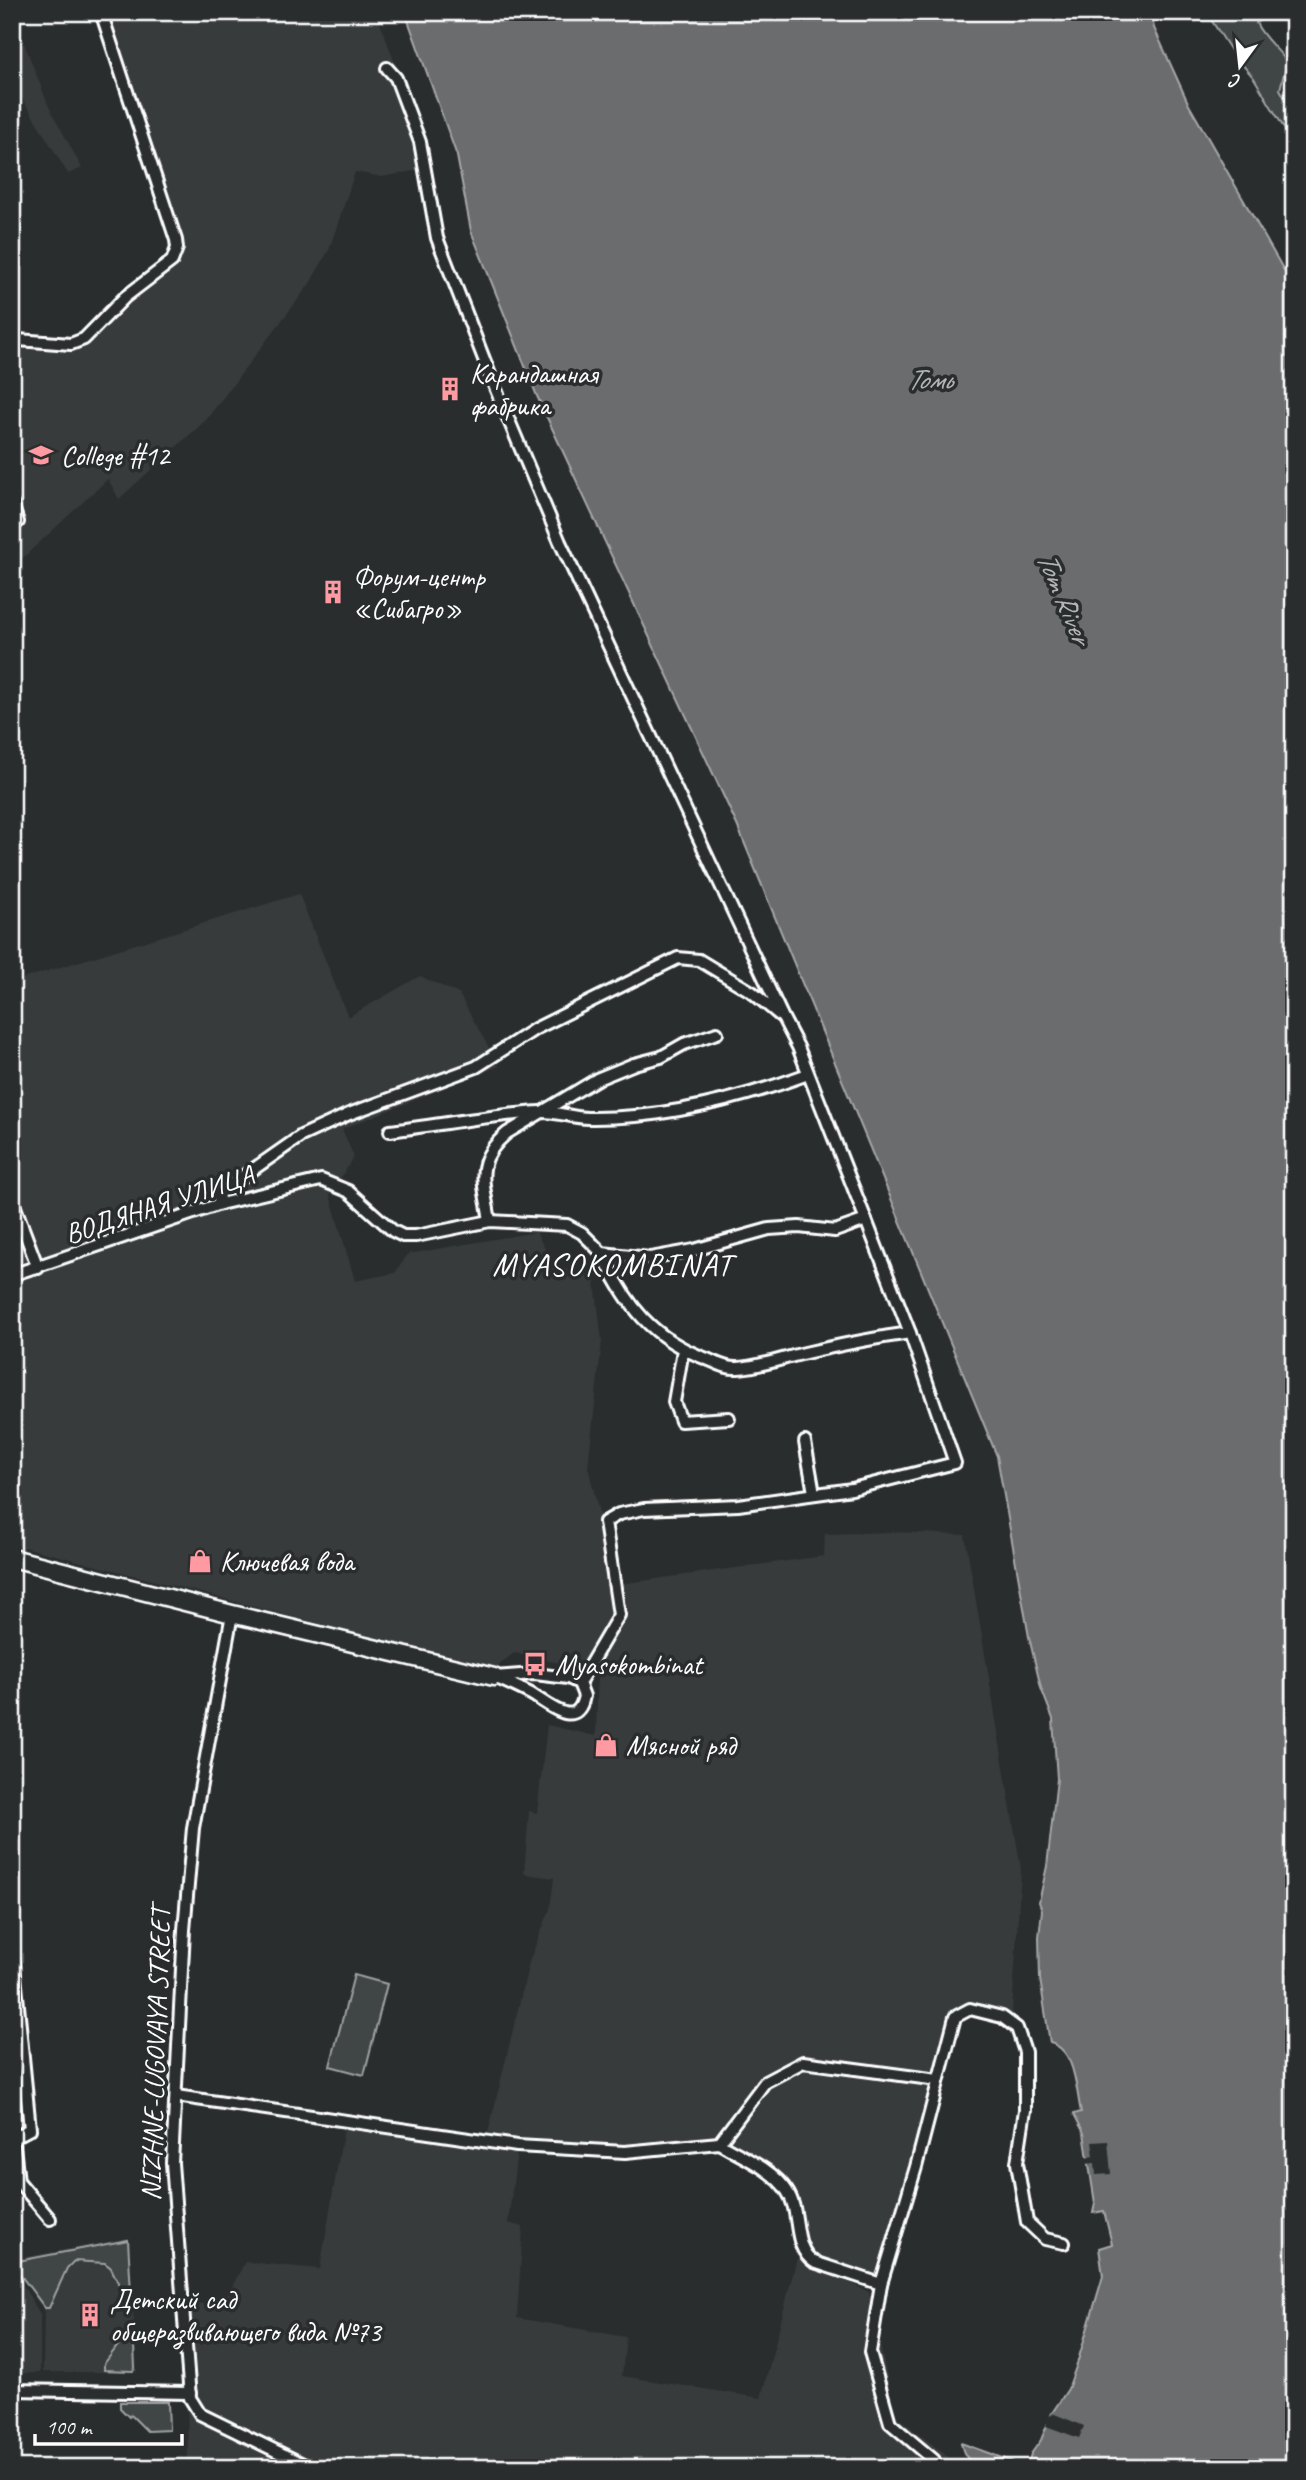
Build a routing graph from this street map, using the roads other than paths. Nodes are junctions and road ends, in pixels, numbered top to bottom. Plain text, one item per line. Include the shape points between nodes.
1 (101, 12) edge
2 (387, 68) dead end
3 (12, 342) edge
4 (12, 504) edge
5 (18, 522) dead end
6 (783, 1018) junction
7 (716, 1033) dead end
8 (808, 1074) junction
9 (542, 1112) junction
10 (390, 1131) dead end
11 (12, 1199) edge
12 (220, 1204) junction
13 (866, 1220) junction
14 (490, 1221) junction
15 (602, 1253) junction
16 (38, 1268) junction
17 (12, 1275) edge
18 (910, 1333) junction
19 (682, 1350) junction
20 (729, 1418) dead end
21 (806, 1442) dead end
22 (814, 1493) junction
23 (12, 1558) edge
24 (232, 1614) junction
25 (494, 1677) junction
26 (579, 1683) junction
27 (12, 1944) edge
28 (938, 2080) junction
29 (176, 2096) junction
30 (719, 2143) junction
31 (50, 2220) dead end
32 (1064, 2243) dead end
33 (881, 2284) junction
34 (12, 2390) edge
35 (190, 2393) junction
36 (311, 2468) edge
37 (929, 2468) edge

1 - 3 street via 176,240 175,255 84,339 71,344
2 - 6 street via 396,78 420,142 437,238 494,385 560,542
4 - 5 street
6 - 8 street
6 - 12 street via 752,992 699,960 678,958 535,1028 477,1067 301,1136 218,1194
7 - 9 street via 597,1079
8 - 9 street via 714,1103 643,1115 585,1118
8 - 13 street
9 - 10 street
9 - 14 street via 507,1133 486,1155 483,1174
11 - 16 street
12 - 14 street, ВОДЯНАЯ УЛИЦА via 321,1180 348,1191 403,1236
12 - 16 street, ВОДЯНАЯ УЛИЦА
13 - 15 street via 835,1231 769,1229 694,1251 650,1258
13 - 18 street
14 - 15 street via 567,1225
15 - 19 street via 633,1308
16 - 17 street, ВОДЯНАЯ УЛИЦА
18 - 19 street via 738,1368
18 - 22 street via 955,1463 852,1489
19 - 20 street via 674,1402 681,1421
21 - 22 street
22 - 26 street via 738,1505 644,1509 605,1522 619,1615
23 - 24 street
24 - 25 street
24 - 29 street, NIZHNE-LUGOVAYA STREET via 193,1828
25 - 26 street via 545,1675
25 - 26 street via 566,1714 583,1702
27 - 31 street via 30,2129 13,2138 18,2181
28 - 30 street via 803,2062 765,2082
28 - 32 street via 955,2017 970,2010 1002,2017 1017,2028 1025,2052 1025,2110 1017,2163 1027,2222 1045,2239
28 - 33 street
29 - 30 street via 517,2146 625,2152
29 - 35 street, NIZHNE-LUGOVAYA STREET via 172,2163
30 - 33 street via 775,2176 787,2190 795,2207 800,2246 807,2257
33 - 37 street via 870,2352 890,2423 934,2460
34 - 35 street
35 - 36 street via 200,2414

